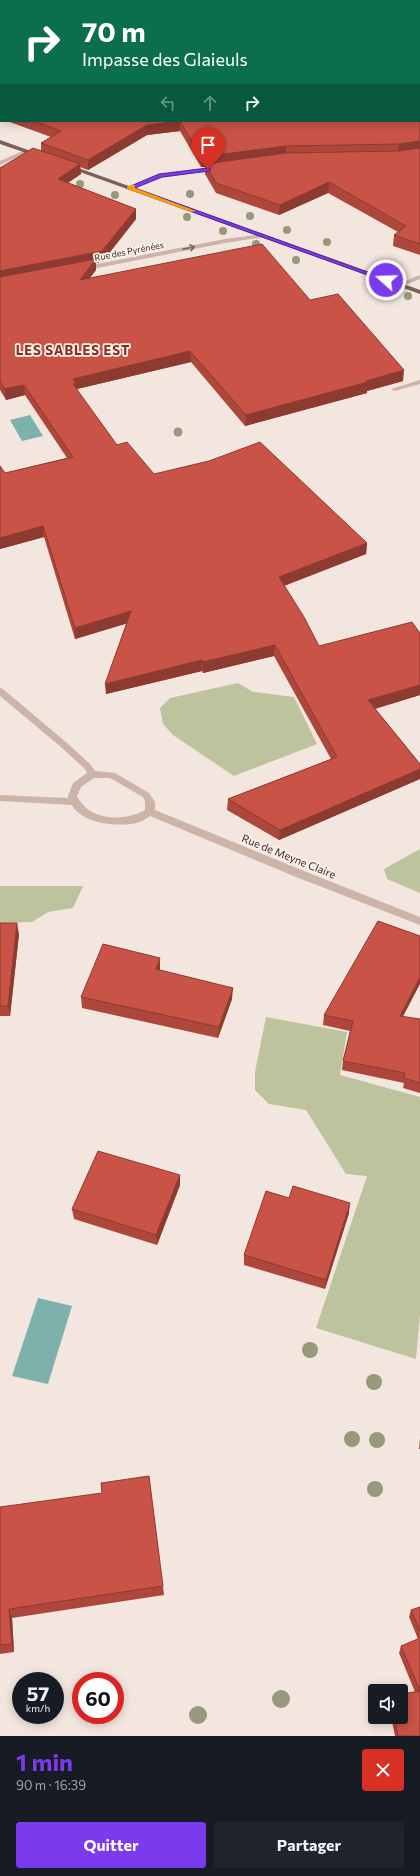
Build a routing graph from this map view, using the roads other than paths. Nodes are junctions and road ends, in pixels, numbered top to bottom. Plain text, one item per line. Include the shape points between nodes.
1 (0, 142) edge
2 (26, 151) junction
3 (49, 159) edge
4 (0, 162) edge
5 (63, 164) edge
6 (224, 167) edge
7 (129, 188) junction
8 (263, 236) junction
9 (72, 271) edge
10 (420, 277) edge
11 (399, 285) junction
12 (420, 292) edge
13 (420, 382) edge
14 (395, 389) edge
15 (0, 691) edge
16 (92, 774) junction
17 (0, 798) edge
18 (73, 802) junction
19 (150, 812) junction
20 (420, 921) edge

1 - 2 main road
2 - 3 main road
2 - 4 street
5 - 7 main road
6 - 7 street via 161,176
7 - 8 main road
9 -> 8 street, Rue des Pyrénées
8 - 11 main road
10 - 11 street
11 - 12 main road
13 - 14 street
15 - 16 street via 64,745
16 - 18 street via 77,783
16 - 19 street via 112,775 146,795 150,802
17 - 18 street
18 - 19 street via 77,808 97,818 115,821 134,821
19 - 20 street, Rue de Meyne Claire

